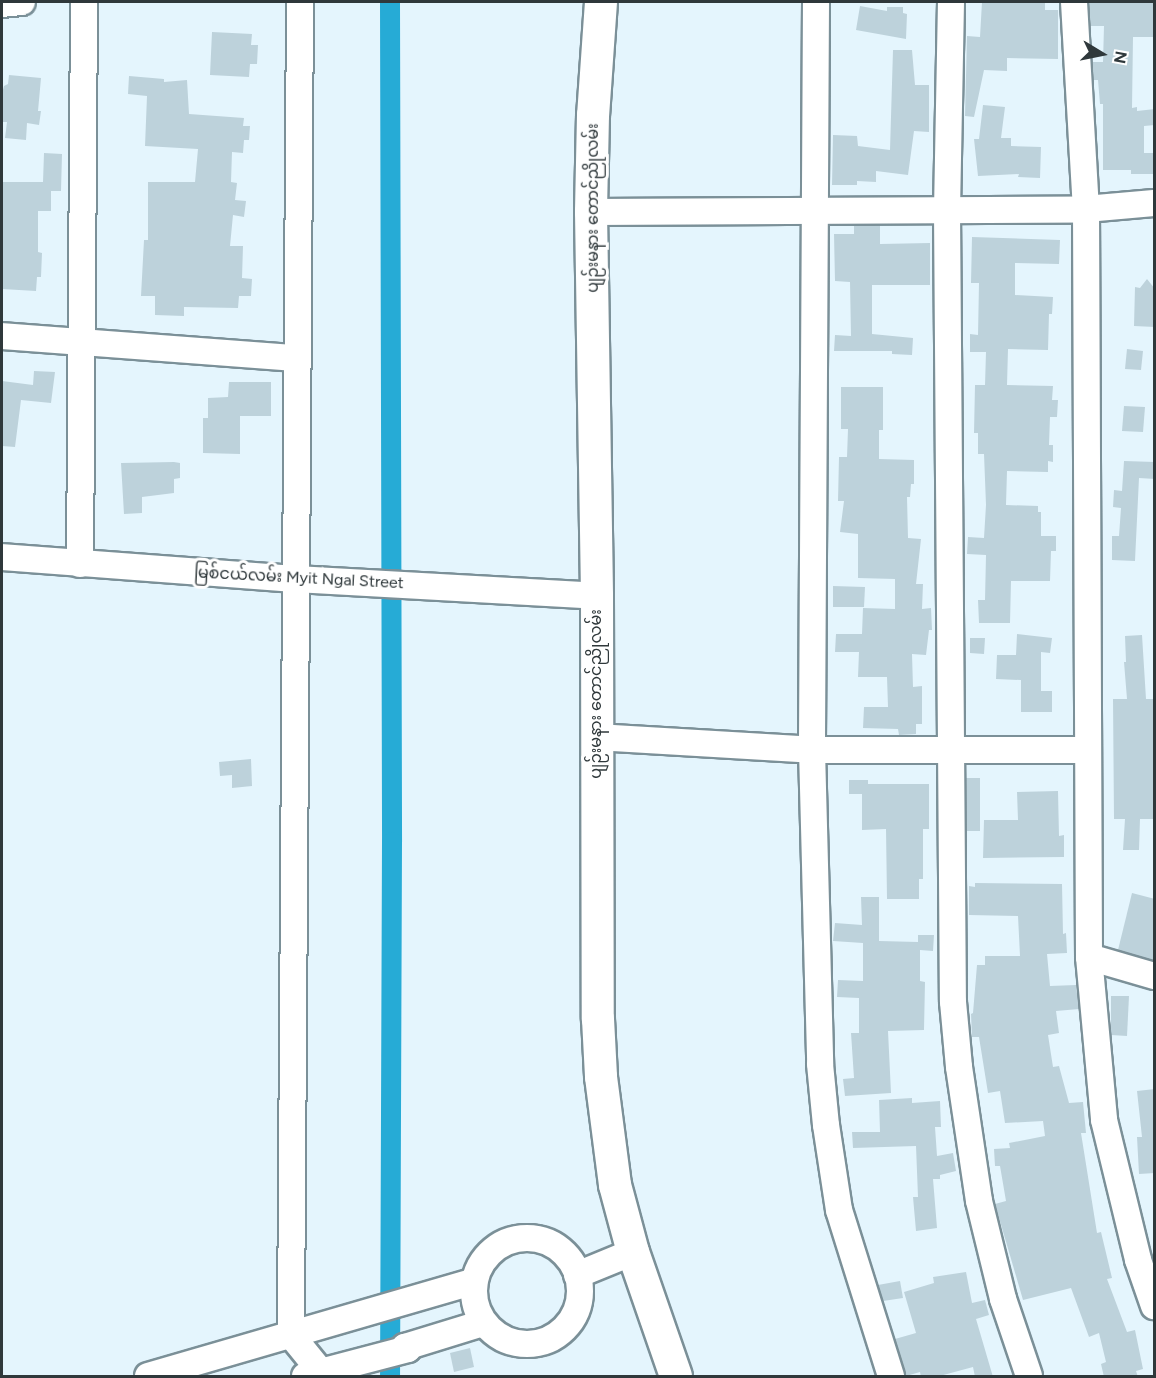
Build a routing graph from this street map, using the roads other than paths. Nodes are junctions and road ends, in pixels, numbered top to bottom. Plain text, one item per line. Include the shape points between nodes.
1 (22, 2) edge
2 (84, 2) edge
3 (300, 2) edge
4 (601, 2) edge
5 (816, 2) edge
6 (951, 2) edge
7 (1074, 2) edge
8 (2, 3) edge
9 (1155, 203) edge
10 (1086, 209) junction
11 (947, 211) junction
12 (816, 212) junction
13 (591, 213) junction
14 (2, 336) edge
15 (82, 341) junction
16 (296, 358) junction
17 (2, 557) edge
18 (80, 564) junction
19 (295, 579) junction
20 (597, 596) junction
21 (596, 737) junction
22 (812, 750) junction
23 (1088, 750) junction
24 (952, 752) junction
25 (1089, 957) junction
26 (1155, 976) edge
27 (633, 1252) junction
28 (578, 1275) junction
29 (474, 1281) junction
30 (1155, 1306) edge
31 (483, 1323) junction
32 (291, 1335) junction
33 (314, 1375) edge
34 (148, 1377) edge
35 (676, 1377) edge
36 (891, 1377) edge
37 (1029, 1377) edge

1 - 8 street
2 - 15 street
3 - 16 street
4 - 13 main road, ပျဉ်းမနား တောင်ညိုလမ်း
5 - 12 street
6 - 11 street
7 - 10 street
9 - 10 street
10 - 11 street
10 - 23 street
11 - 12 street
11 - 24 street
12 - 13 street
12 - 22 street
13 - 20 main road, ပျဉ်းမနား တောင်ညိုလမ်း
14 - 15 street
15 - 16 street
15 - 18 street
16 - 19 street
17 - 18 street, မြစ်ငယ်လမ်း Myit Ngal Street
18 - 19 street, မြစ်ငယ်လမ်း Myit Ngal Street
19 - 20 street, မြစ်ငယ်လမ်း Myit Ngal Street
19 - 32 street
20 - 21 main road, ပျဉ်းမနား တောင်ညိုလမ်း
21 - 22 street
21 - 27 main road, ပျဉ်းမနား တောင်ညိုလမ်း via 601,1077 615,1185
22 - 24 street
22 - 36 street via 820,1052 826,1125 839,1210
23 - 24 street
23 - 25 street
24 - 37 street via 953,1002 959,1067 991,1257
25 - 26 street
25 - 30 street via 1104,1120 1138,1260
27 - 28 street
27 - 35 main road, ပျဉ်းမနား တောင်ညိုလမ်း
28 - 29 street via 557,1247 524,1238 507,1241 492,1251 480,1264
28 - 31 street via 577,1308 558,1335 535,1344 510,1342
29 - 31 street via 474,1303
29 - 32 street
31 - 33 street
32 - 33 street
32 - 34 street

